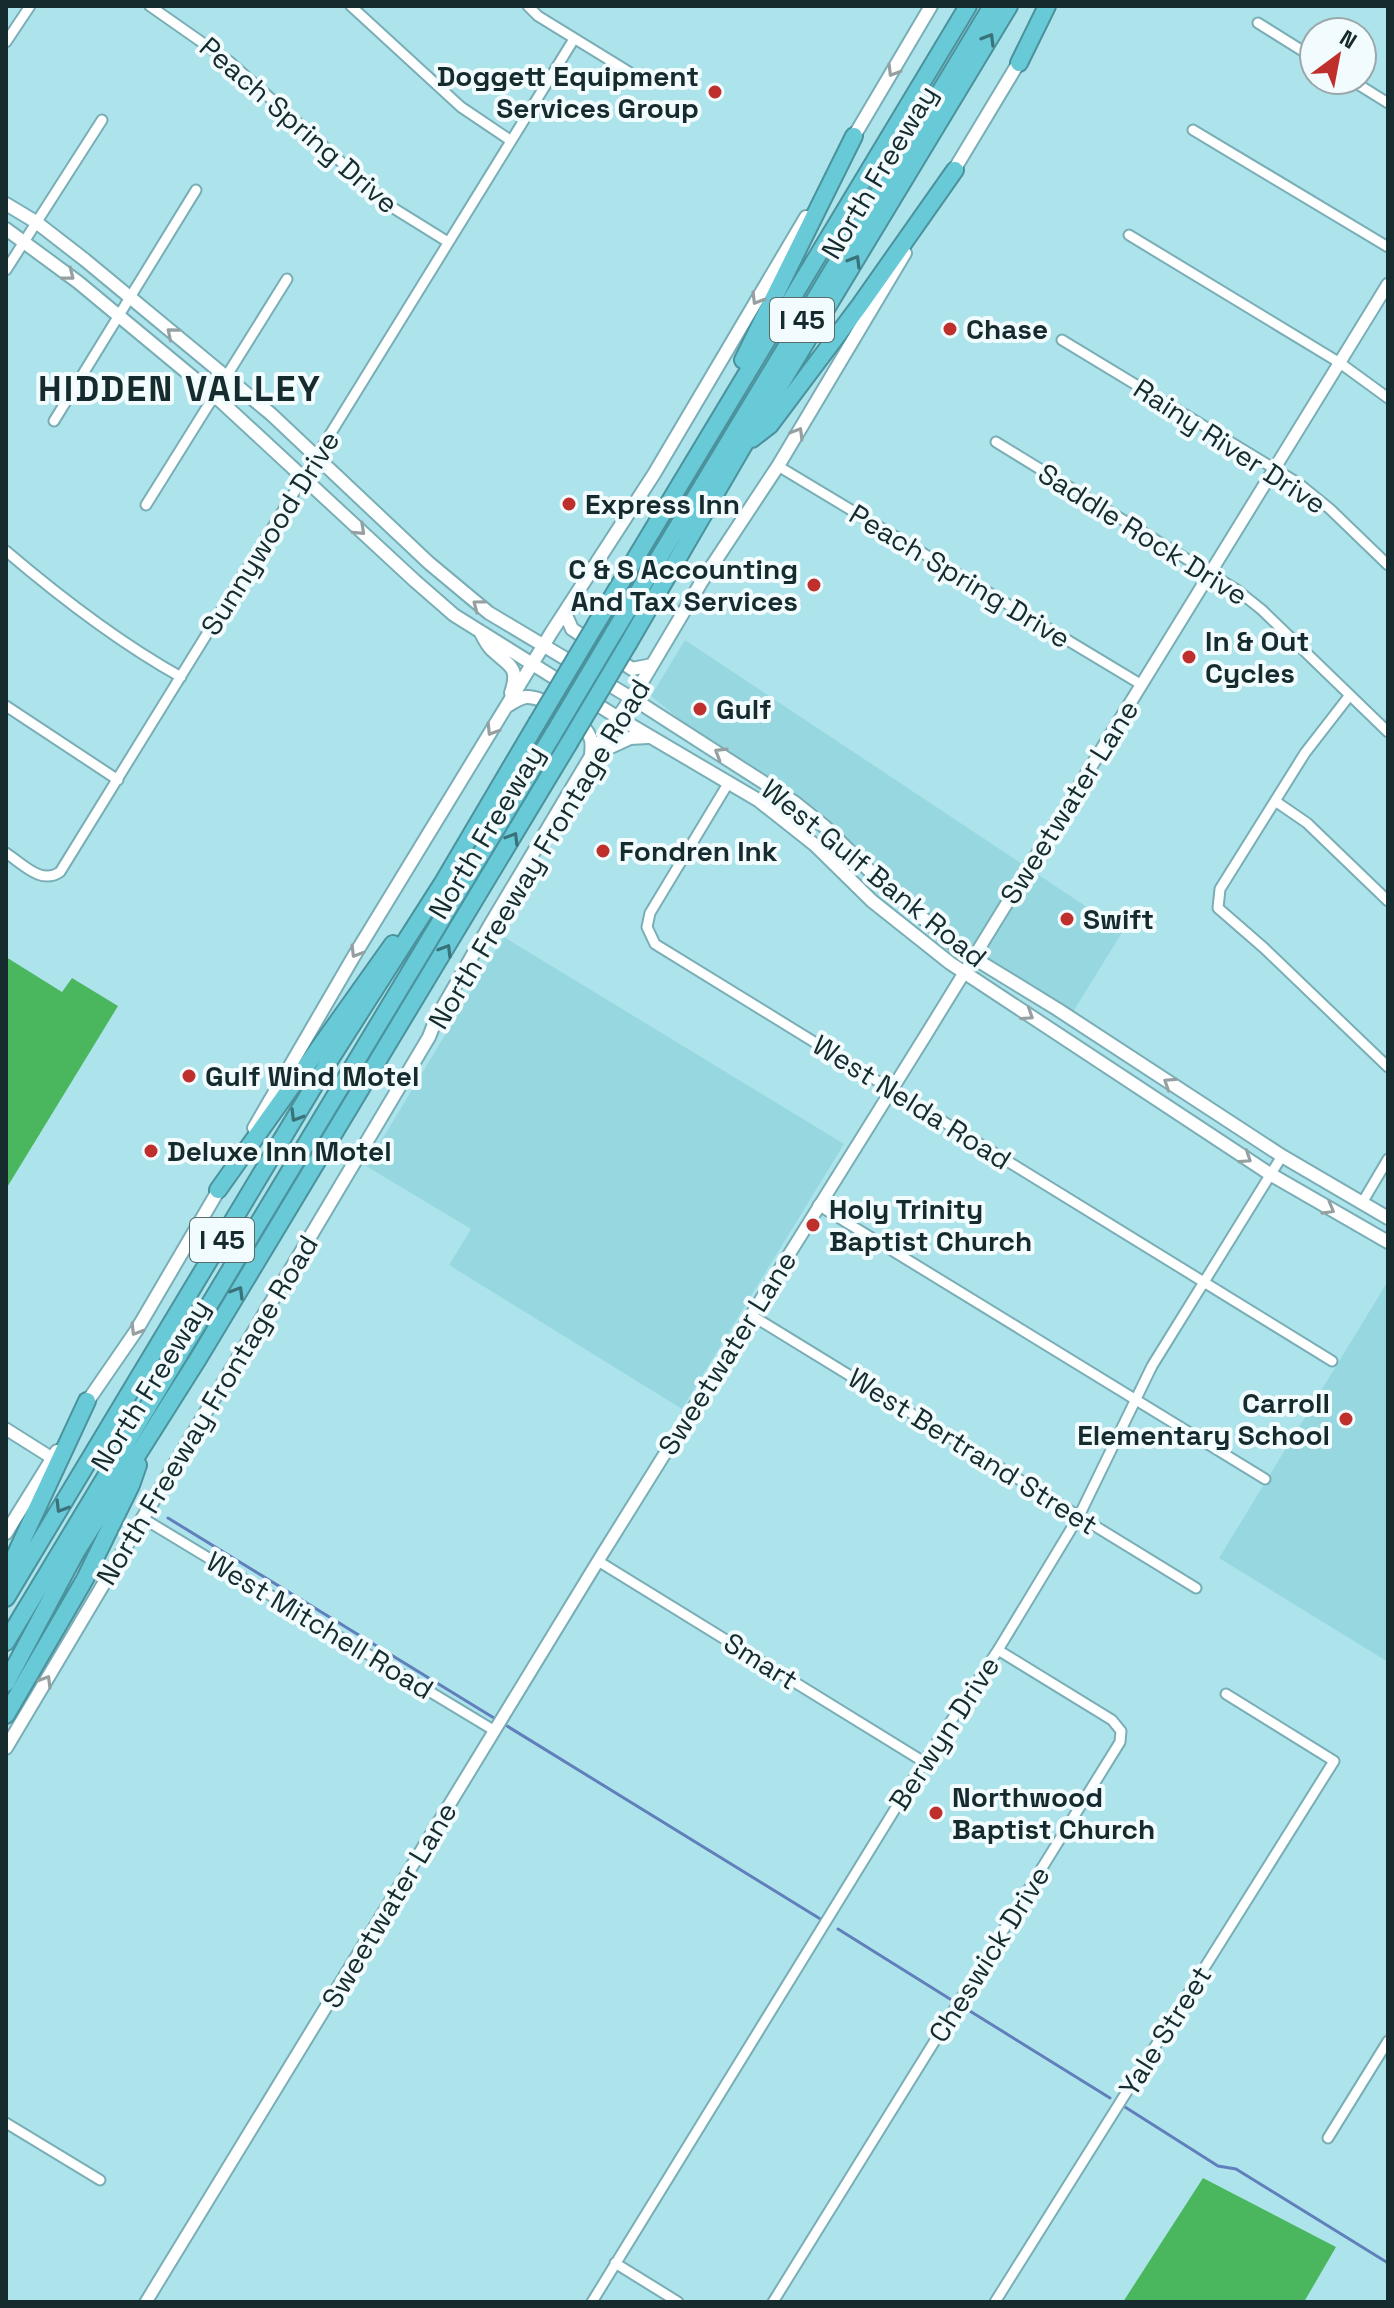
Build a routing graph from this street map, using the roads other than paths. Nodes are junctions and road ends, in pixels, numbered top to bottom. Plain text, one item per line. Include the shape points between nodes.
1 (30, 6) edge
2 (150, 6) edge
3 (351, 6) edge
4 (528, 6) edge
5 (931, 6) edge
6 (968, 6) edge
7 (992, 6) edge
8 (1009, 6) edge
9 (1047, 6) edge
10 (1054, 6) edge
11 (1258, 23) dead end
12 (574, 39) junction
13 (6, 42) edge
14 (1298, 48) edge
15 (1019, 63) junction
16 (629, 72) dead end
17 (102, 120) dead end
18 (1193, 130) dead end
19 (854, 136) junction
20 (510, 140) junction
21 (955, 170) junction
22 (196, 190) dead end
23 (6, 204) edge
24 (36, 222) junction
25 (6, 229) edge
26 (1129, 235) dead end
27 (24, 240) junction
28 (448, 242) junction
29 (1388, 247) edge
30 (6, 270) edge
31 (287, 279) dead end
32 (1388, 284) edge
33 (130, 297) junction
34 (118, 315) junction
35 (1062, 340) dead end
36 (1340, 363) junction
37 (225, 376) junction
38 (213, 394) junction
39 (1388, 398) edge
40 (54, 421) dead end
41 (996, 442) dead end
42 (742, 448) junction
43 (316, 457) junction
44 (691, 465) junction
45 (778, 466) junction
46 (1275, 469) junction
47 (304, 476) junction
48 (146, 505) dead end
49 (6, 551) edge
50 (429, 563) junction
51 (1388, 565) edge
52 (1211, 573) junction
53 (415, 581) junction
54 (565, 613) junction
55 (481, 633) junction
56 (545, 645) junction
57 (533, 664) junction
58 (652, 665) junction
59 (181, 677) junction
60 (1142, 685) junction
61 (1350, 695) junction
62 (631, 698) junction
63 (6, 706) edge
64 (507, 707) junction
65 (617, 717) junction
66 (670, 724) junction
67 (1388, 732) edge
68 (655, 738) junction
69 (591, 756) junction
70 (118, 780) junction
71 (729, 782) junction
72 (1275, 801) junction
73 (6, 853) edge
74 (442, 884) junction
75 (1388, 901) edge
76 (972, 958) junction
77 (964, 972) junction
78 (1388, 1067) edge
79 (892, 1089) junction
80 (1282, 1156) junction
81 (1388, 1159) edge
82 (1270, 1174) junction
83 (218, 1190) junction
84 (1362, 1203) junction
85 (818, 1205) junction
86 (1388, 1218) edge
87 (1388, 1242) edge
88 (1204, 1282) junction
89 (751, 1315) junction
90 (1332, 1361) dead end
91 (1135, 1400) junction
92 (87, 1401) junction
93 (6, 1429) edge
94 (147, 1438) junction
95 (52, 1458) junction
96 (1265, 1479) dead end
97 (1079, 1516) junction
98 (144, 1519) junction
99 (6, 1533) edge
100 (598, 1561) junction
101 (6, 1575) edge
102 (1196, 1588) dead end
103 (6, 1598) edge
104 (6, 1642) edge
105 (998, 1650) junction
106 (6, 1683) edge
107 (1226, 1694) dead end
108 (6, 1715) edge
109 (495, 1731) junction
110 (6, 1748) edge
111 (924, 1762) junction
112 (1388, 2041) edge
113 (6, 2123) edge
114 (1328, 2138) dead end
115 (100, 2180) dead end
116 (615, 2263) junction
117 (146, 2302) edge
118 (592, 2302) edge
119 (678, 2302) edge
120 (773, 2302) edge
121 (995, 2302) edge

1 - 13 street
2 - 28 street, Peach Spring Drive via 230,62 390,206
3 - 20 street via 461,107
4 - 12 street
5 -> 19 main road
6 - 44 highway, North Freeway / I 45
7 - 104 highway, North Freeway / I 45, bridge
42 -> 8 highway, North Freeway / I 45
9 - 15 highway
10 - 15 main road, North Freeway Frontage Road
11 - 14 street
12 - 16 street
12 - 20 street, Sunnywood Drive
15 - 21 main road, North Freeway Frontage Road
17 - 24 street
18 - 29 street
19 - 44 highway
19 -> 54 main road via 654,474
20 - 28 street, Sunnywood Drive
21 - 42 highway via 770,425
45 -> 21 main road, North Freeway Frontage Road
22 - 33 street
23 - 24 main road, West Gulf Bank Road
24 - 27 street
24 - 33 main road, West Gulf Bank Road
25 - 27 main road, West Gulf Bank Road
26 - 36 street
27 - 30 street
27 -> 34 main road, West Gulf Bank Road
28 - 43 street, Sunnywood Drive
31 - 37 street
32 - 36 street, Sweetwater Lane
33 - 34 street
37 -> 33 main road, West Gulf Bank Road
34 - 38 main road, West Gulf Bank Road
34 - 40 street
35 - 46 street, Rainy River Drive
36 - 39 street
36 - 46 street, Sweetwater Lane
37 - 38 street
37 - 43 main road, West Gulf Bank Road
38 - 47 main road, West Gulf Bank Road
38 - 48 street
41 - 52 street, Saddle Rock Drive
94 -> 42 highway, North Freeway / I 45, bridge
43 - 47 street, Sunnywood Drive
43 - 50 main road, West Gulf Bank Road
44 - 74 highway, North Freeway / I 45, bridge
45 - 58 main road, North Freeway Frontage Road
45 - 60 street, Peach Spring Drive
46 - 51 street, Rainy River Drive via 1314,495
46 - 52 street, Sweetwater Lane
47 -> 53 main road, West Gulf Bank Road
47 - 59 street, Sunnywood Drive
49 - 59 street via 82,612
50 - 53 main road
56 -> 50 main road, West Gulf Bank Road via 489,613
52 - 60 street, Sweetwater Lane
52 - 61 street, Saddle Rock Drive via 1262,610
53 - 55 main road, West Gulf Bank Road
54 - 56 main road
54 - 58 main road via 572,629 632,669
55 - 57 main road, West Gulf Bank Road
55 - 64 main road via 514,669
56 - 57 main road
56 - 62 main road, West Gulf Bank Road
57 - 64 main road
57 - 65 main road, West Gulf Bank Road
58 - 62 main road, North Freeway Frontage Road
59 - 70 street, Sunnywood Drive
60 - 76 street, Sweetwater Lane
61 - 67 street, Saddle Rock Drive
61 - 72 street
62 - 65 main road, North Freeway Frontage Road
62 - 66 main road, West Gulf Bank Road
63 - 70 street
64 - 69 main road via 526,697 556,707 584,727
64 -> 83 main road
65 - 68 main road, West Gulf Bank Road
65 - 69 main road, North Freeway Frontage Road
66 - 68 main road
76 -> 66 main road, West Gulf Bank Road via 794,802
68 - 69 main road via 630,738
68 - 71 main road, West Gulf Bank Road
69 - 98 main road, North Freeway Frontage Road
70 - 73 street, Sunnywood Drive via 52,878
71 - 77 main road, West Gulf Bank Road via 788,822 872,901
71 - 79 street, West Nelda Road via 650,913 647,927 655,944
72 - 75 street via 1307,823
72 - 78 street via 1220,889 1218,908
74 - 83 highway via 375,966
74 -> 103 highway, North Freeway / I 45 via 329,1061
76 - 77 street, Sweetwater Lane
80 -> 76 main road, West Gulf Bank Road
77 - 79 street, Sweetwater Lane
77 -> 82 main road, West Gulf Bank Road
79 - 85 street, Sweetwater Lane
79 - 88 street, West Nelda Road
80 - 82 street, Berwyn Drive
80 - 84 main road, West Gulf Bank Road
81 - 84 street
82 -> 87 main road, West Gulf Bank Road
82 - 88 street, Berwyn Drive
83 -> 92 main road via 136,1331
84 - 86 main road, West Gulf Bank Road
85 - 89 street, Sweetwater Lane
85 - 91 street
88 - 90 street, West Nelda Road
88 - 91 street, Berwyn Drive
89 - 97 street, West Bertrand Street
89 - 100 street, Sweetwater Lane
91 - 96 street
91 - 97 street, Berwyn Drive
92 - 95 main road
92 - 101 highway
93 - 95 street
94 - 106 highway, North Freeway / I 45 via 76,1552
94 - 108 highway via 131,1485 85,1579
95 - 99 main road
97 - 102 street, West Bertrand Street
97 - 105 street, Berwyn Drive
98 - 109 street, West Mitchell Road
110 -> 98 main road, North Freeway Frontage Road
100 - 109 street, Sweetwater Lane
100 - 111 street, Smart
105 - 111 street, Berwyn Drive
105 - 120 street, Cheswick Drive via 1112,1720 1121,1731 1120,1742
107 - 121 street, Yale Street via 1334,1761
109 - 117 street, Sweetwater Lane
111 - 116 street, Berwyn Drive
112 - 114 street
113 - 115 street
116 - 118 street, Berwyn Drive
116 - 119 street

